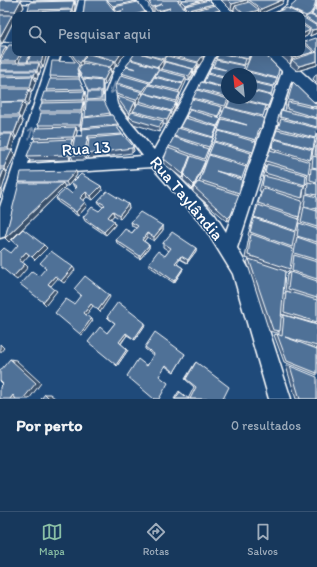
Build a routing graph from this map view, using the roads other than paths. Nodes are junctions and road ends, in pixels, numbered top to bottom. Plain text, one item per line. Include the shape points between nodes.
1 (83, 0) edge
2 (141, 0) edge
3 (214, 0) edge
4 (296, 0) edge
5 (0, 1) edge
6 (30, 2) edge
7 (81, 12) edge
8 (150, 12) edge
9 (227, 12) edge
10 (285, 12) edge
11 (0, 47) edge
12 (12, 47) edge
13 (55, 56) edge
14 (128, 56) edge
15 (210, 56) edge
16 (276, 56) edge
17 (289, 70) junction
18 (317, 96) edge
19 (155, 161) junction
20 (19, 170) junction
21 (0, 231) edge
22 (228, 249) junction
23 (280, 399) edge

1 - 7 street
2 - 8 street
3 - 9 main road
4 - 10 street via 293,7
5 - 6 lane
11 - 12 street
20 -> 13 street
14 -> 19 street, Rua Taylândia via 121,65 111,94 112,106
15 - 19 street
16 - 17 main road
17 - 18 main road
17 - 22 street
19 - 20 street, Rua 13
19 - 22 street, Rua Taylândia via 210,220
20 - 21 street
22 - 23 street, Rua Taylândia via 241,271

